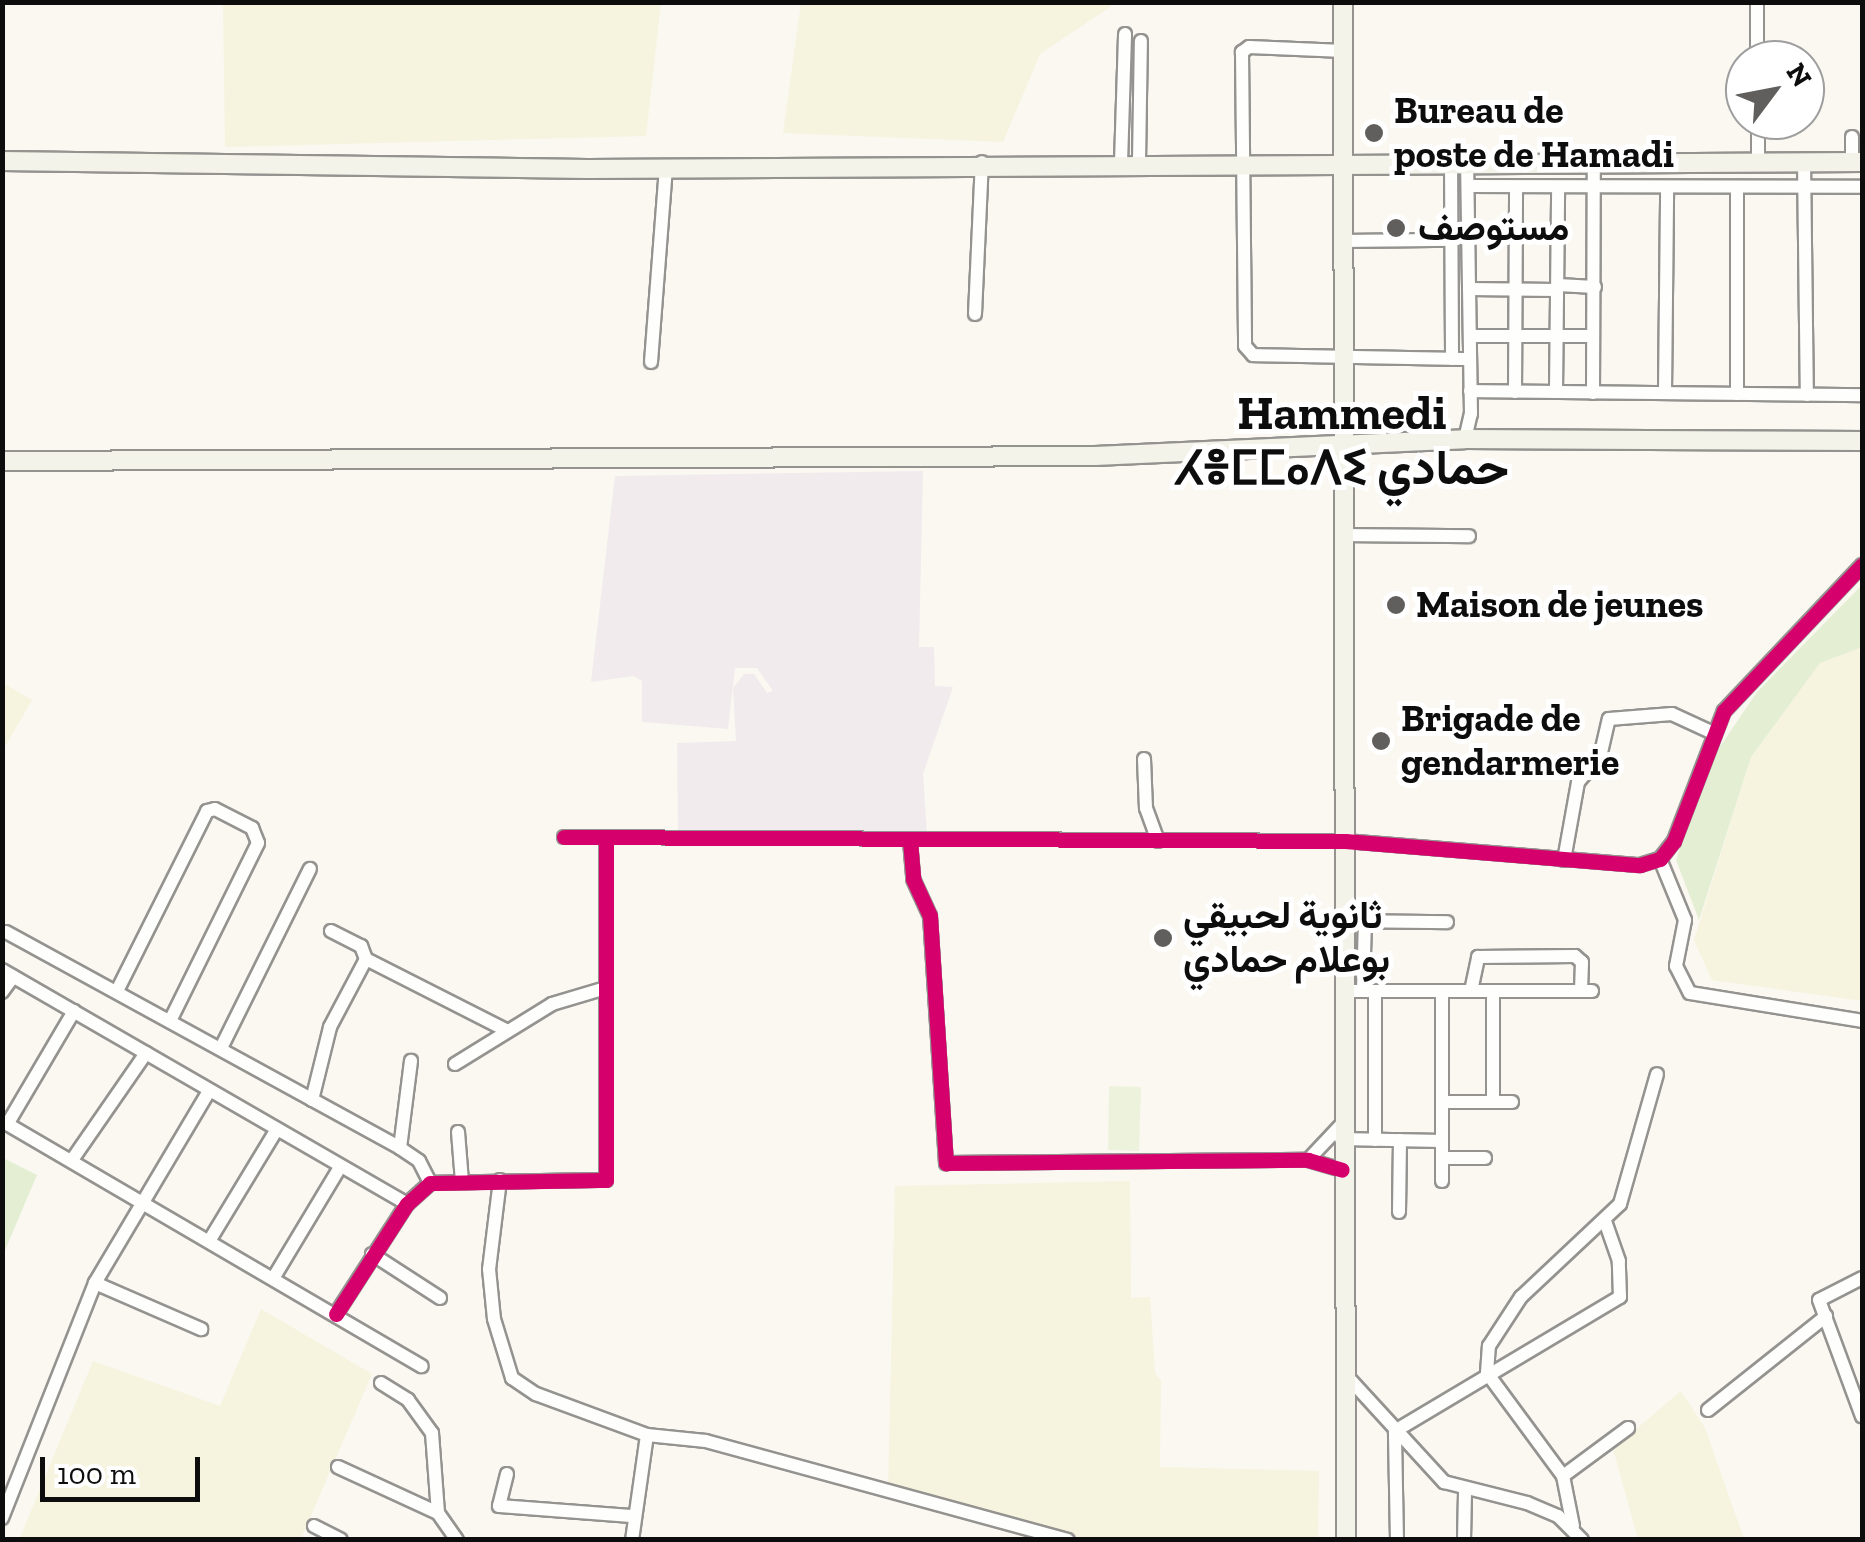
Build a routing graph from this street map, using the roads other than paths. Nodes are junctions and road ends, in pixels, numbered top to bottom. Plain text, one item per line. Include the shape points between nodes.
1 (1343, 2) edge
2 (1757, 2) edge
3 (1126, 34) dead end
4 (1141, 40) dead end
5 (1757, 40) edge
6 (1344, 51) junction
7 (1852, 137) dead end
8 (1758, 140) edge
9 (1459, 160) junction
10 (2, 161) edge
11 (1594, 161) junction
12 (1758, 161) junction
13 (1804, 161) junction
14 (982, 162) junction
15 (1130, 162) junction
16 (1241, 162) junction
17 (1857, 162) edge
18 (1346, 163) junction
19 (666, 168) junction
20 (1468, 186) junction
21 (1667, 186) junction
22 (1516, 187) junction
23 (1558, 187) junction
24 (1594, 187) junction
25 (1805, 187) junction
26 (1862, 187) edge
27 (1737, 188) junction
28 (1451, 240) junction
29 (1347, 241) junction
30 (1594, 287) junction
31 (1469, 288) junction
32 (1558, 288) junction
33 (1516, 289) junction
34 (976, 314) dead end
35 (1470, 336) junction
36 (1594, 336) junction
37 (1516, 337) junction
38 (1556, 337) junction
39 (1346, 356) junction
40 (1452, 359) junction
41 (1470, 359) junction
42 (651, 362) dead end
43 (1470, 391) junction
44 (1515, 392) junction
45 (1556, 392) junction
46 (1594, 392) junction
47 (1665, 393) junction
48 (1736, 394) junction
49 (1807, 394) junction
50 (1862, 395) edge
51 (1465, 439) junction
52 (1862, 440) edge
53 (1346, 442) junction
54 (2, 461) edge
55 (1345, 534) junction
56 (1468, 536) dead end
57 (1862, 565) edge
58 (1711, 732) junction
59 (1144, 759) dead end
60 (564, 837) dead end
61 (606, 838) junction
62 (910, 840) junction
63 (1158, 841) junction
64 (1346, 841) junction
65 (1660, 859) junction
66 (1564, 860) junction
67 (310, 870) dead end
68 (1344, 921) junction
69 (1364, 921) junction
70 (1447, 922) dead end
71 (332, 931) dead end
72 (6, 932) dead end
73 (362, 956) junction
74 (8, 973) edge
75 (606, 988) junction
76 (118, 989) junction
77 (1493, 990) junction
78 (1361, 991) junction
79 (1442, 991) junction
80 (1471, 991) junction
81 (2, 992) edge
82 (74, 1011) junction
83 (171, 1020) junction
84 (1862, 1021) edge
85 (506, 1030) junction
86 (221, 1048) junction
87 (146, 1053) junction
88 (412, 1061) dead end
89 (454, 1064) dead end
90 (1657, 1074) dead end
91 (210, 1092) junction
92 (312, 1100) junction
93 (1442, 1102) junction
94 (1493, 1102) junction
95 (1512, 1102) dead end
96 (5, 1122) edge
97 (277, 1129) junction
98 (458, 1132) dead end
99 (1341, 1132) junction
100 (1375, 1140) junction
101 (1400, 1140) junction
102 (1442, 1141) junction
103 (400, 1148) junction
104 (1442, 1158) junction
105 (1485, 1158) dead end
106 (72, 1160) junction
107 (1308, 1160) junction
108 (339, 1168) junction
109 (1342, 1170) junction
110 (500, 1180) junction
111 (1442, 1181) dead end
112 (462, 1182) junction
113 (430, 1183) junction
114 (142, 1200) junction
115 (407, 1204) junction
116 (1399, 1212) dead end
117 (1606, 1221) junction
118 (211, 1238) junction
119 (372, 1254) junction
120 (1862, 1271) edge
121 (274, 1278) junction
122 (95, 1283) junction
123 (440, 1298) dead end
124 (336, 1314) junction
125 (1826, 1316) junction
126 (201, 1329) dead end
127 (422, 1366) dead end
128 (1344, 1372) junction
129 (1488, 1374) junction
130 (380, 1383) dead end
131 (1708, 1410) dead end
132 (1862, 1416) edge
133 (1628, 1428) dead end
134 (1395, 1431) junction
135 (647, 1435) junction
136 (338, 1467) dead end
137 (507, 1474) dead end
138 (1562, 1476) junction
139 (1464, 1491) junction
140 (438, 1513) junction
141 (632, 1516) junction
142 (2, 1518) edge
143 (314, 1526) dead end
144 (1573, 1526) junction
145 (341, 1540) edge
146 (456, 1540) edge
147 (632, 1540) edge
148 (1068, 1540) edge
149 (1346, 1540) edge
150 (1397, 1540) edge
151 (1464, 1540) edge
152 (1582, 1540) edge

1 - 6 main road
2 - 5 street
3 - 15 street
4 - 15 street
6 - 16 street via 1245,49
6 - 18 main road
7 - 17 street
8 - 12 street
9 - 11 main road
9 - 18 main road
9 - 20 street
9 - 28 street
10 - 19 main road
11 - 12 main road
11 - 24 street
12 - 13 main road
13 - 17 main road
13 - 25 street
14 - 15 main road
14 - 19 main road
14 - 34 street
15 - 16 main road
16 - 18 main road
16 - 39 street via 1248,352
18 - 29 main road
19 - 42 street
20 - 22 street
20 - 31 street
21 - 24 street
21 - 27 street
21 - 47 street
22 - 23 street
22 - 33 street
23 - 24 street
23 - 32 street
24 - 30 street
25 - 26 street
25 - 27 street
25 - 49 street
27 - 48 street
28 - 29 street
28 - 40 street
29 - 39 main road
30 - 32 street
30 - 36 street
31 - 33 street
31 - 35 street
32 - 33 street
32 - 38 street
33 - 37 street
35 - 37 street
35 - 41 street
36 - 38 street
36 - 46 street
37 - 38 street
37 - 44 street
38 - 45 street
39 - 40 street
39 - 53 main road
40 - 41 street
41 - 43 street
43 - 44 street
43 - 51 street
44 - 45 street
45 - 46 street
46 - 47 street
47 - 48 street
48 - 49 street
49 - 50 street
51 - 52 main road
51 - 53 main road
53 - 54 main road via 1095,456
53 - 55 main road
55 - 56 street
55 - 64 main road
57 - 58 street
58 - 65 street via 1674,841
58 - 66 street via 1672,714 1609,719 1600,758 1578,782
59 - 63 street via 1146,808
60 - 61 street
61 - 62 street
61 - 75 street
62 - 63 street
62 - 107 street via 913,879 930,916 946,1162
63 - 64 street
64 - 66 street
64 - 68 main road
65 - 66 street via 1640,865
65 - 84 street via 1685,920 1676,966 1690,994
67 - 86 street
68 - 69 street
68 - 78 main road
69 - 70 street
69 - 78 street
71 - 73 street
72 - 76 street via 80,976
73 - 85 street
73 - 92 street via 330,1027
74 - 81 street
74 - 82 street
75 - 85 street via 552,1004
75 - 110 street via 606,1180
76 - 83 street
76 - 83 street via 207,812 215,808 252,828 258,842
77 - 80 street
77 - 80 street via 1586,991 1577,956 1468,956
77 - 94 street
78 - 79 street
78 - 99 main road
78 - 100 street
79 - 80 street
79 - 93 street
82 - 87 street
82 - 96 street
83 - 86 street
85 - 89 street
86 - 92 street
87 - 91 street
87 - 106 street
88 - 103 street
90 - 117 street via 1620,1204
91 - 97 street
91 - 114 street
92 - 103 street
93 - 94 street
93 - 102 street
94 - 95 street
96 - 106 street
97 - 108 street
97 - 118 street
98 - 112 street
99 - 100 street
99 - 107 street
99 - 109 main road
100 - 101 street
101 - 102 street
101 - 116 street
102 - 104 street
103 - 113 street via 419,1161
104 - 105 street
104 - 111 street
106 - 114 street
107 - 109 street
108 - 115 street
108 - 121 street
109 - 128 main road
110 - 112 street
110 - 135 street via 490,1284 512,1378 536,1394
112 - 113 street
113 - 115 street
114 - 118 street
114 - 122 street
115 - 119 street
117 - 129 street via 1521,1297 1496,1329
117 - 129 street via 1619,1261 1620,1297
118 - 121 street
119 - 123 street
119 - 124 street
120 - 125 street via 1822,1295
121 - 124 street
122 - 126 street
122 - 142 street
124 - 127 street
125 - 131 street
125 - 132 street
128 - 134 street
128 - 149 main road
129 - 134 street
129 - 138 street
130 - 140 street via 408,1400 432,1432
133 - 138 street
134 - 139 street via 1444,1482
134 - 150 street
135 - 141 street
135 - 148 street via 706,1442
136 - 140 street
137 - 141 street via 499,1506
138 - 144 street
139 - 144 street via 1527,1502
139 - 151 street
140 - 146 street
141 - 147 street
143 - 145 street
144 - 152 street

